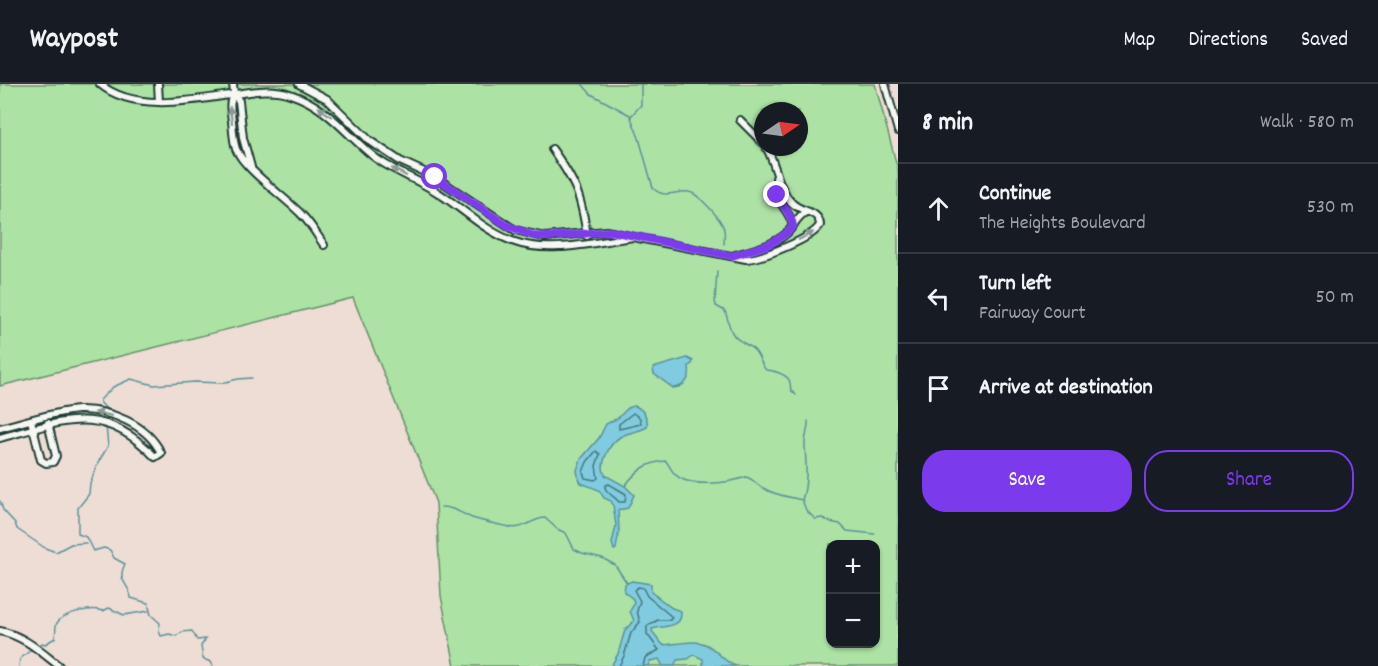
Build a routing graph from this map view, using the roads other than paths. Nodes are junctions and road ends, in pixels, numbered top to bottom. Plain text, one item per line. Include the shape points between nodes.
1 (100, 84) edge
2 (158, 84) edge
3 (233, 84) edge
4 (885, 84) edge
5 (301, 85) edge
6 (234, 94) junction
7 (299, 97) junction
8 (159, 102) junction
9 (740, 120) dead end
10 (898, 131) edge
11 (754, 134) edge
12 (374, 143) junction
13 (552, 149) dead end
14 (368, 151) junction
15 (769, 156) edge
16 (776, 175) junction
17 (465, 197) junction
18 (459, 207) junction
19 (806, 212) junction
20 (793, 226) junction
21 (520, 232) junction
22 (586, 233) junction
23 (633, 237) junction
24 (517, 242) junction
25 (587, 243) junction
26 (324, 245) dead end
27 (732, 256) junction
28 (83, 411) junction
29 (46, 416) junction
30 (31, 420) junction
31 (84, 420) junction
32 (49, 426) junction
33 (138, 427) junction
34 (0, 428) edge
35 (33, 430) junction
36 (132, 437) junction
37 (0, 438) edge
38 (0, 631) edge
39 (59, 666) edge

1 - 8 street via 122,97
2 - 8 street
3 - 6 street
4 - 10 street
5 - 7 street
5 - 12 street via 327,99
6 - 7 street via 273,91
6 - 8 street
6 - 26 street via 230,102 239,153 304,216
14 -> 7 street via 322,108
9 - 11 street
12 - 14 street
12 - 17 street
13 - 22 street via 580,196
18 -> 14 street
15 - 16 street
16 - 19 street via 790,201
16 - 20 street via 777,195
17 - 18 street
17 - 21 street
18 - 24 street
19 - 20 street
27 -> 19 street via 764,256 815,232 819,220
20 - 27 street via 770,244
21 - 22 street via 544,237
21 - 24 street
22 - 23 street via 611,231
22 - 25 street
23 - 25 street
23 - 27 street
24 - 25 street via 546,248
28 - 29 street
28 - 31 street
33 -> 28 street via 102,412
29 - 30 street
29 - 32 street
30 - 34 street
30 - 35 street
31 - 32 street
31 - 36 street via 113,424
32 - 35 street
32 - 35 street via 56,456 52,462 41,460
33 - 36 street
33 - 36 street via 161,453 154,457
35 - 37 street
38 - 39 street via 15,634

